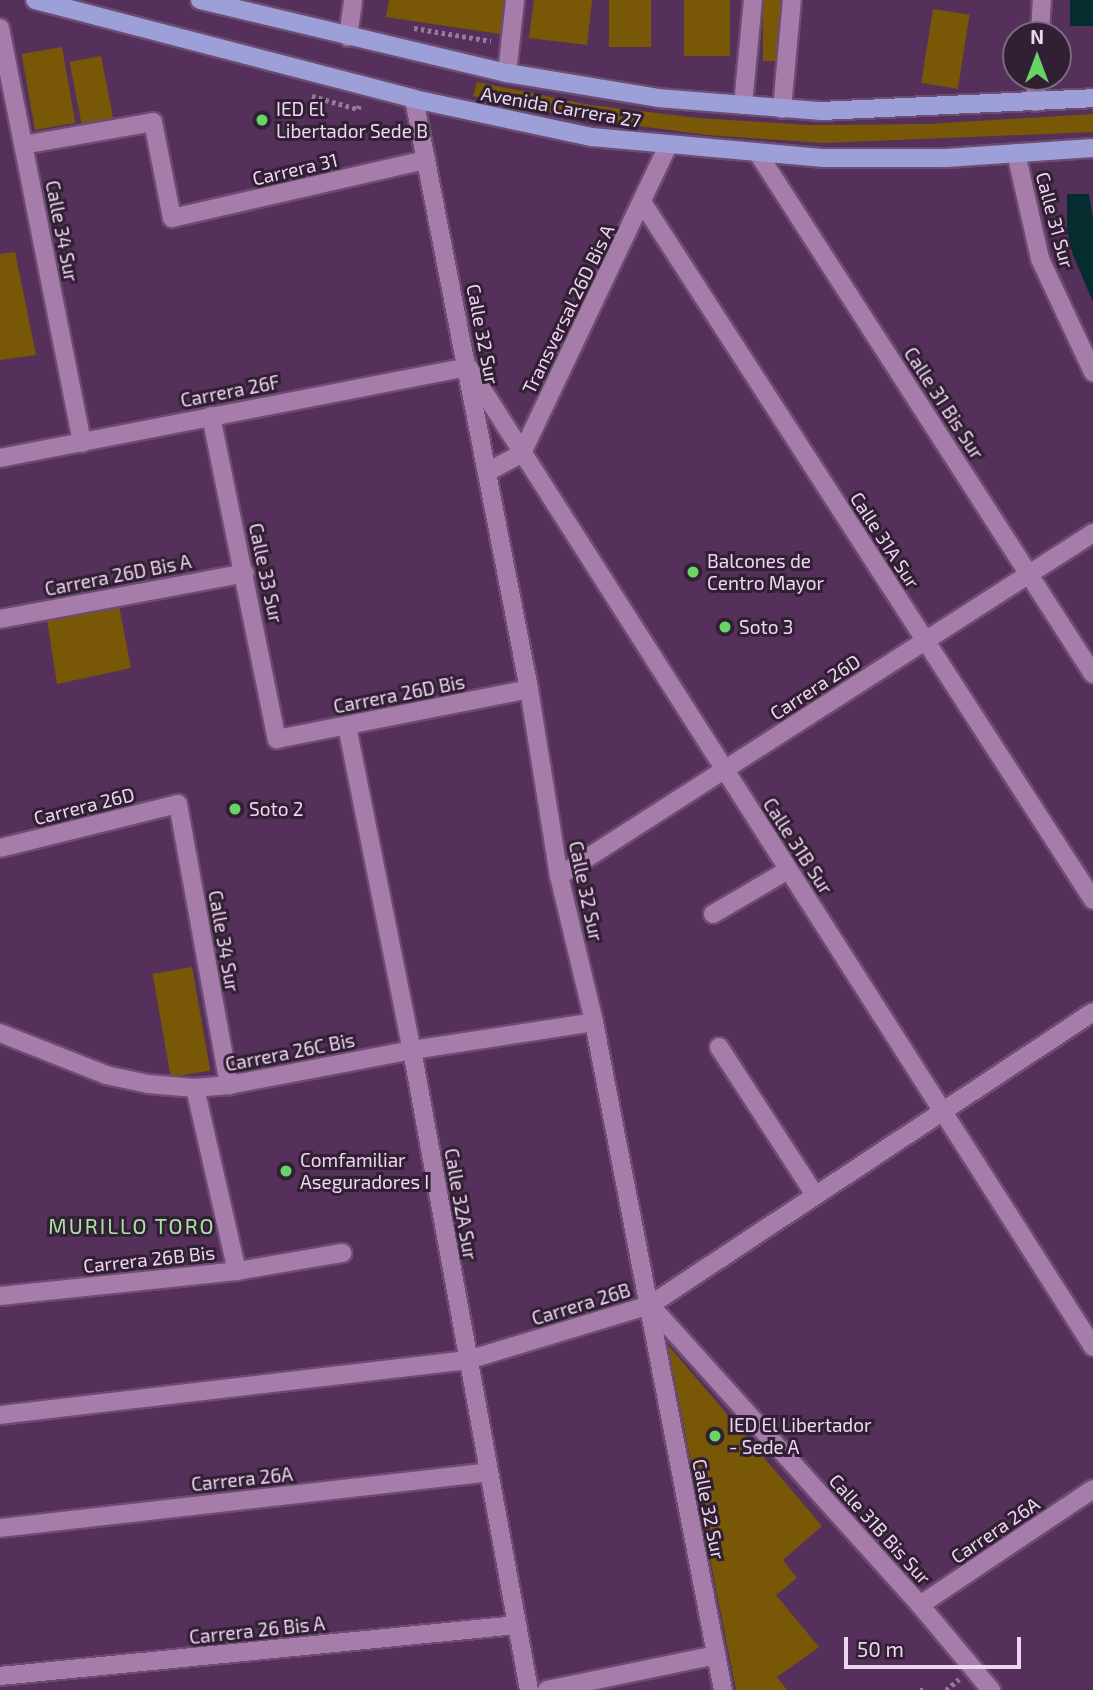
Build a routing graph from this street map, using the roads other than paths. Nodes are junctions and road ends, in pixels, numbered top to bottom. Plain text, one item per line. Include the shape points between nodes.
1 (34, 0) edge
2 (200, 0) edge
3 (353, 0) edge
4 (515, 0) edge
5 (753, 0) edge
6 (792, 0) edge
7 (1042, 0) edge
8 (1041, 21) edge
9 (0, 28) edge
10 (348, 37) junction
11 (507, 73) junction
12 (1036, 91) edge
13 (1093, 98) edge
14 (414, 99) junction
15 (1035, 102) junction
16 (8, 104) edge
17 (743, 106) junction
18 (782, 109) junction
19 (23, 145) junction
20 (668, 146) junction
21 (1093, 148) edge
22 (1016, 153) junction
23 (760, 155) junction
24 (426, 160) junction
25 (642, 202) junction
26 (468, 367) junction
27 (1093, 372) edge
28 (211, 416) junction
29 (82, 443) junction
30 (522, 453) junction
31 (0, 458) edge
32 (486, 472) junction
33 (1093, 533) edge
34 (245, 573) junction
35 (1030, 574) junction
36 (0, 619) edge
37 (925, 640) junction
38 (1093, 674) edge
39 (529, 690) junction
40 (348, 726) junction
41 (277, 739) joint
42 (724, 770) junction
43 (178, 804) joint
44 (0, 848) edge
45 (788, 870) junction
46 (559, 876) junction
47 (1093, 900) edge
48 (713, 914) dead end
49 (1093, 1012) edge
50 (594, 1021) junction
51 (0, 1033) edge
52 (719, 1047) dead end
53 (412, 1050) junction
54 (229, 1085) junction
55 (195, 1088) junction
56 (942, 1110) junction
57 (815, 1195) junction
58 (342, 1253) dead end
59 (237, 1271) junction
60 (0, 1296) edge
61 (650, 1305) junction
62 (1093, 1348) edge
63 (468, 1360) junction
64 (0, 1415) edge
65 (489, 1472) junction
66 (1093, 1489) edge
67 (0, 1528) edge
68 (920, 1605) junction
69 (517, 1625) junction
70 (716, 1655) junction
71 (0, 1676) edge
72 (529, 1690) edge
73 (547, 1690) edge
74 (723, 1690) edge
75 (991, 1690) edge

1 - 14 main road, Avenida Carrera 27
2 - 10 main road, Avenida Carrera 27
3 - 10 street
4 - 11 street
5 - 17 street
6 - 18 street
7 - 8 street
9 - 16 street, Calle 34 Sur
10 - 11 main road, Avenida Carrera 27
11 - 17 main road, Avenida Carrera 27 via 645,96
12 - 15 street
13 - 15 main road, Avenida Carrera 27
14 - 20 main road, Avenida Carrera 27 via 536,127
14 - 24 street, Calle 32 Sur
15 - 18 main road, Avenida Carrera 27
16 - 19 street, Calle 34 Sur
17 - 18 main road, Avenida Carrera 27
19 - 24 street, Carrera 31 via 152,122 172,219
19 - 29 street, Calle 34 Sur
20 - 23 main road, Avenida Carrera 27
20 - 25 street, Transversal 26D Bis A
21 - 22 main road, Avenida Carrera 27
22 - 23 main road, Avenida Carrera 27 via 881,159
22 - 27 street, Calle 31 Sur via 1040,258
23 - 35 street, Calle 31 Bis Sur
24 - 26 street, Calle 32 Sur
25 - 30 street, Transversal 26D Bis A
25 - 37 street, Calle 31A Sur
26 - 28 street, Carrera 26F
26 - 30 street, Calle 31B Sur
26 - 32 street, Calle 32 Sur
28 - 29 street, Carrera 26F
28 - 34 street, Calle 33 Sur
29 - 31 street, Carrera 26F
30 - 32 street
30 - 42 street, Calle 31B Sur
32 - 39 street, Calle 32 Sur
33 - 35 street, Carrera 26D
34 - 36 street, Carrera 26D Bis A
34 - 41 street, Calle 33 Sur
35 - 37 street, Carrera 26D
35 - 38 street, Calle 31 Bis Sur
37 - 42 street, Carrera 26D
37 - 47 street, Calle 31A Sur
39 - 40 street, Carrera 26D Bis
39 - 46 street, Calle 32 Sur
40 - 41 street, Carrera 26D Bis
40 - 53 street, Calle 32A Sur
42 - 45 street, Calle 31B Sur
42 - 46 street, Carrera 26D
43 - 44 street, Carrera 26D
43 - 54 street, Calle 34 Sur
45 - 48 street
45 - 56 street, Calle 31B Sur
46 - 50 street, Calle 32 Sur
49 - 56 street, Carrera 26B
50 - 53 street, Carrera 26C Bis
50 - 61 street, Calle 32 Sur
51 - 55 street, Carrera 26C Bis via 106,1074
52 - 57 street
53 - 54 street, Carrera 26C Bis
53 - 63 street, Calle 32A Sur
54 - 55 street, Carrera 26C Bis
55 - 59 street
56 - 57 street, Carrera 26B
56 - 62 street, Calle 31B Sur
57 - 61 street, Carrera 26B
58 - 59 street, Carrera 26B Bis
59 - 60 street, Carrera 26B Bis
61 - 63 street, Carrera 26B
61 - 68 street, Calle 31B Bis Sur
61 - 70 street, Calle 32 Sur
63 - 64 street, Carrera 26B
63 - 65 street, Calle 32A Sur
65 - 67 street, Carrera 26A
65 - 69 street, Calle 32A Sur
66 - 68 street, Carrera 26A
68 - 75 street, Calle 31B Bis Sur
69 - 71 street, Carrera 26 Bis A
69 - 72 street, Calle 32A Sur
70 - 73 street
70 - 74 street, Calle 32 Sur

